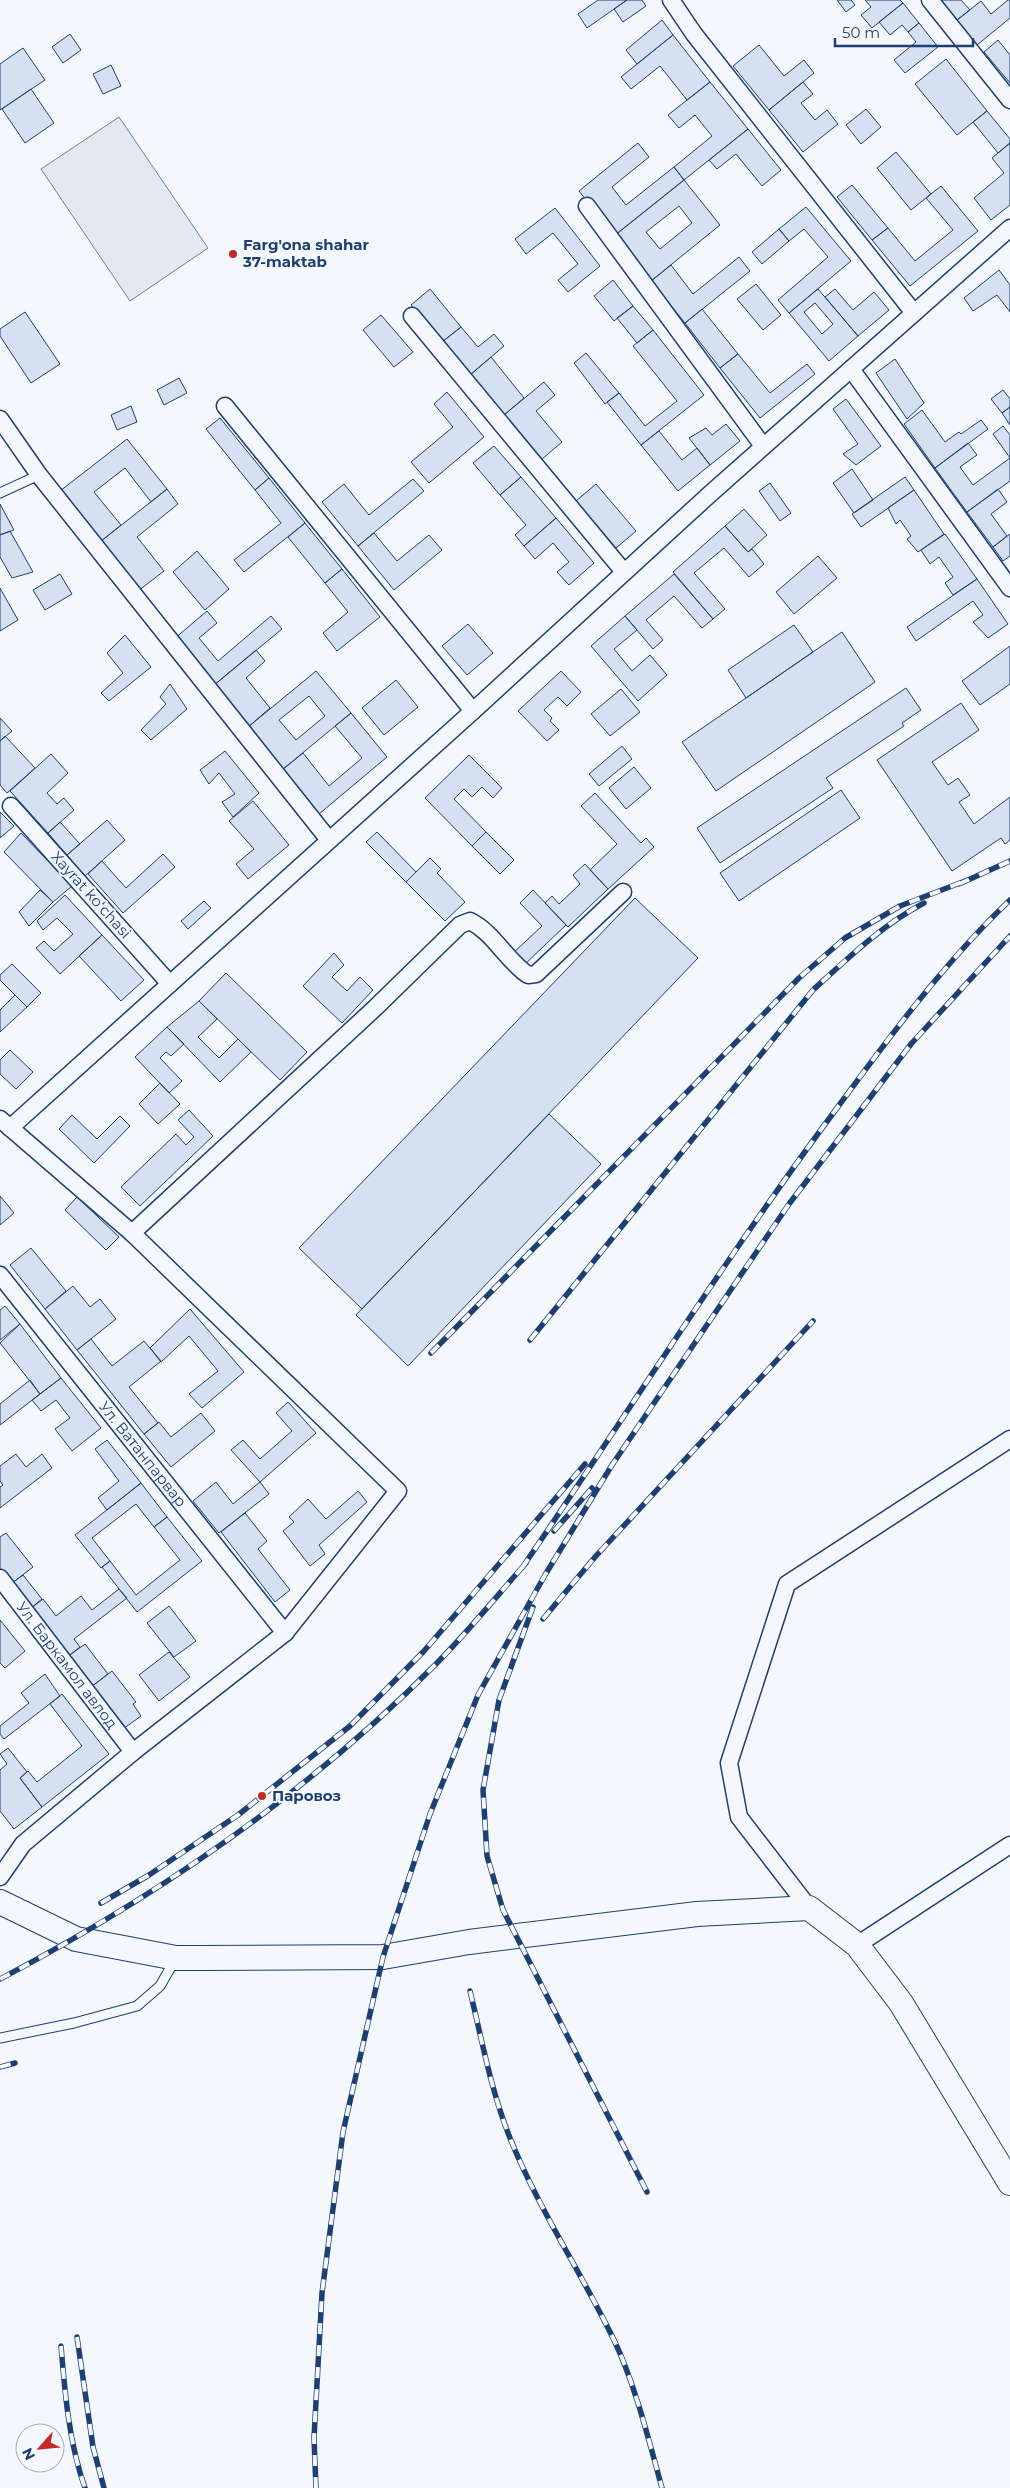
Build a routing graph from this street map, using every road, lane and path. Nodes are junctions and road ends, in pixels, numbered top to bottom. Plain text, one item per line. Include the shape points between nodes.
1 (671, 0) edge
2 (930, 0) edge
3 (1010, 100) edge
4 (587, 206) dead end
5 (1010, 228) edge
6 (914, 313) junction
7 (412, 316) dead end
8 (851, 369) junction
9 (224, 406) dead end
10 (0, 418) edge
11 (764, 446) junction
12 (39, 475) junction
13 (0, 493) edge
14 (624, 572) junction
15 (1010, 588) edge
16 (473, 711) junction
17 (11, 806) dead end
18 (329, 840) junction
19 (622, 892) dead end
20 (170, 984) junction
21 (5, 1124) edge
22 (132, 1233) junction
23 (0, 1275) edge
24 (1010, 1439) edge
25 (0, 1578) edge
26 (285, 1633) junction
27 (133, 1752) junction
28 (1010, 1846) edge
29 (0, 1877) edge
30 (0, 1902) edge
31 (809, 1908) junction
32 (857, 1945) junction
33 (176, 1958) junction
34 (0, 2038) edge
35 (1010, 2184) edge

1 - 6 street via 694,34
2 - 3 street
4 - 11 street
5 - 6 street
6 - 8 street
7 - 14 street
8 - 11 street
8 - 15 street
9 - 16 street
10 - 12 street
11 - 14 street
12 - 13 lane
12 - 18 street
14 - 16 street
16 - 18 street
17 - 20 street, Xayrat koʻchasi
18 - 20 street
19 - 22 street via 536,974 528,975 515,966 481,926 470,921 460,925
20 - 21 street
21 - 22 street
22 - 26 street via 398,1491
23 - 26 street, Ул. Ватанпарвар
24 - 31 street via 787,1584 729,1763 739,1817
25 - 27 street, Ул. Баркамол авлод
26 - 27 street
27 - 29 street via 23,1844
28 - 32 street
30 - 33 street via 76,1940
31 - 32 street
31 - 33 street via 697,1914 469,1942 383,1958
32 - 35 street via 901,2003
33 - 34 lane via 160,1986 137,2006

